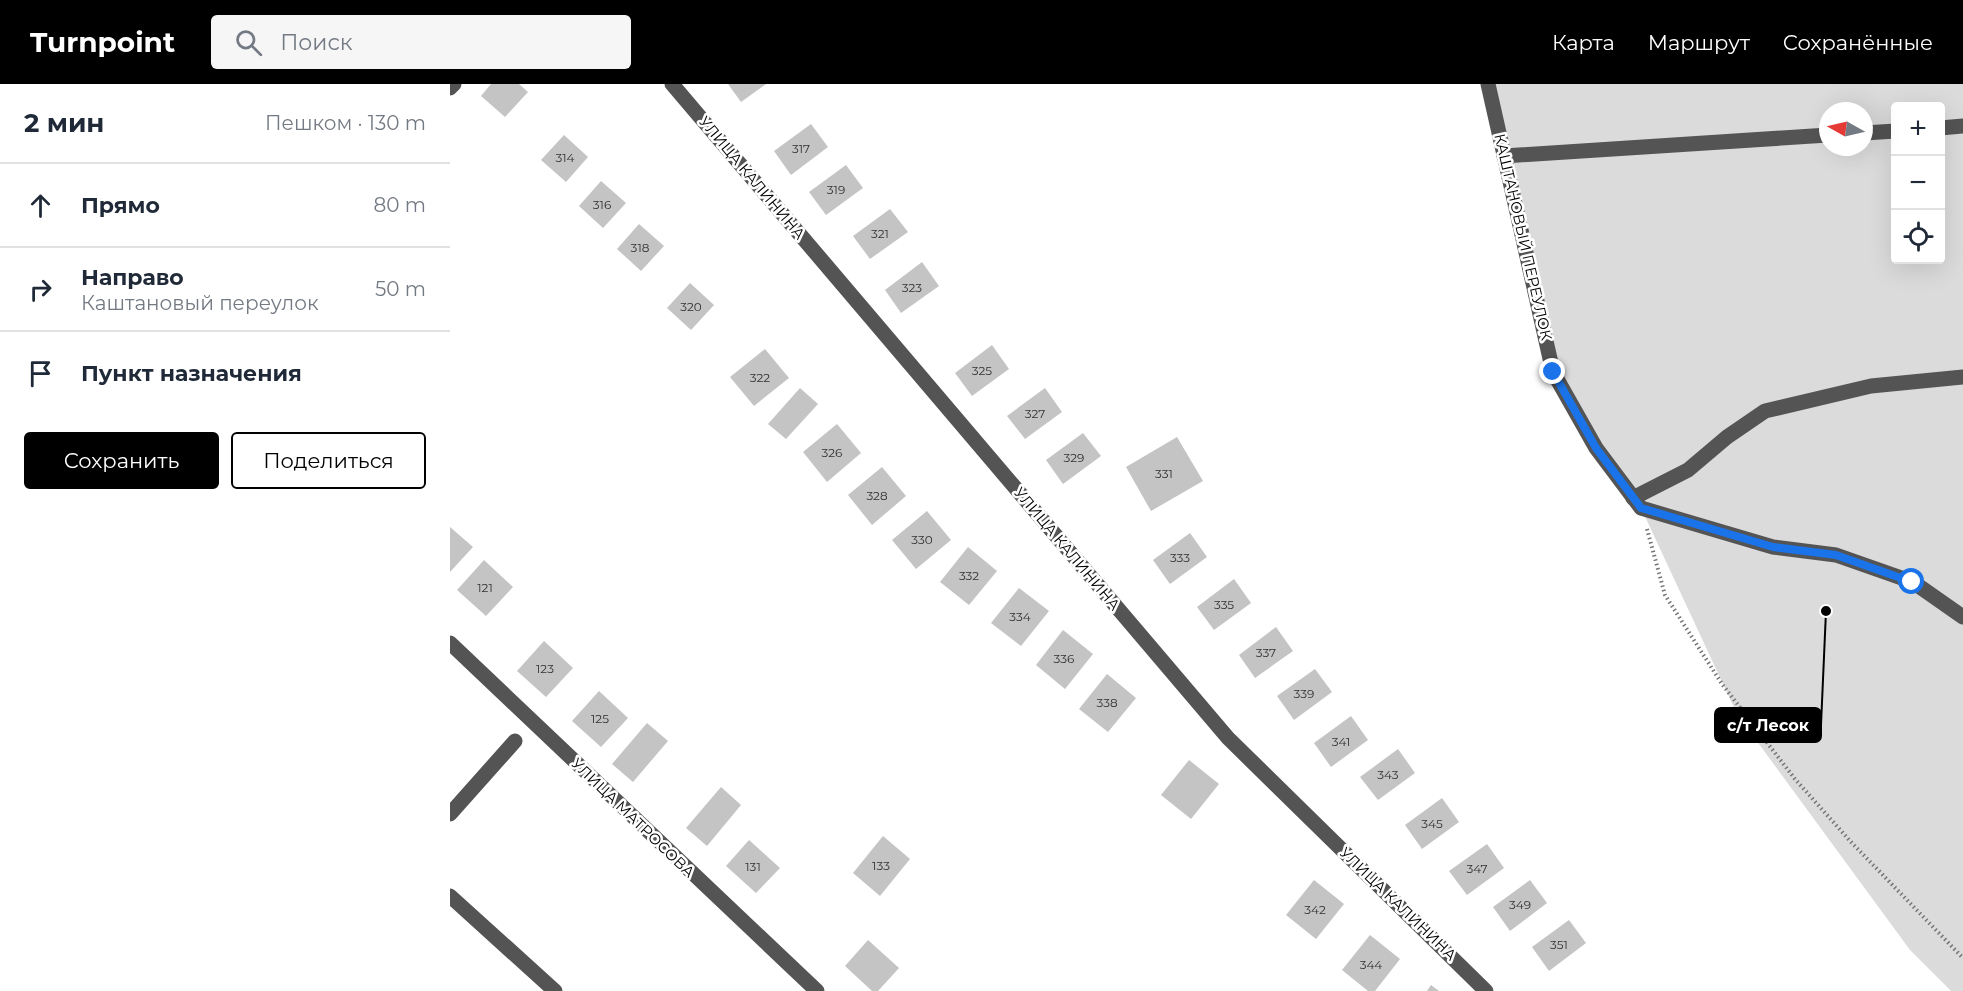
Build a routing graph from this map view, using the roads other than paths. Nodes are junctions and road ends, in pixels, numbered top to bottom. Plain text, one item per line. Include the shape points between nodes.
1 (454, 84) edge
2 (672, 84) edge
3 (1488, 84) edge
4 (450, 88) edge
5 (1963, 126) edge
6 (1945, 128) edge
7 (1891, 131) edge
8 (1873, 132) edge
9 (1819, 136) edge
10 (1504, 156) junction
11 (1963, 377) edge
12 (1637, 503) junction
13 (1963, 602) edge
14 (1945, 605) junction
15 (1963, 617) edge
16 (450, 643) edge
17 (515, 741) dead end
18 (450, 814) edge
19 (450, 896) edge
20 (555, 991) edge
21 (818, 991) edge
22 (1486, 991) edge

1 - 4 street
2 - 22 street, УЛИЦА КАЛИНИНА via 1228,738
3 - 10 street, КАШТАНОВЫЙ ПЕРЕУЛОК
5 - 6 street
7 - 8 street
9 - 10 street
10 - 12 street, КАШТАНОВЫЙ ПЕРЕУЛОК via 1553,372 1596,448
11 - 12 street via 1871,386 1765,411
12 - 14 street via 1773,547 1836,555 1912,582
13 - 14 street
14 - 15 street
16 - 21 street, УЛИЦА МАТРОСОВА
17 - 18 street
19 - 20 street

